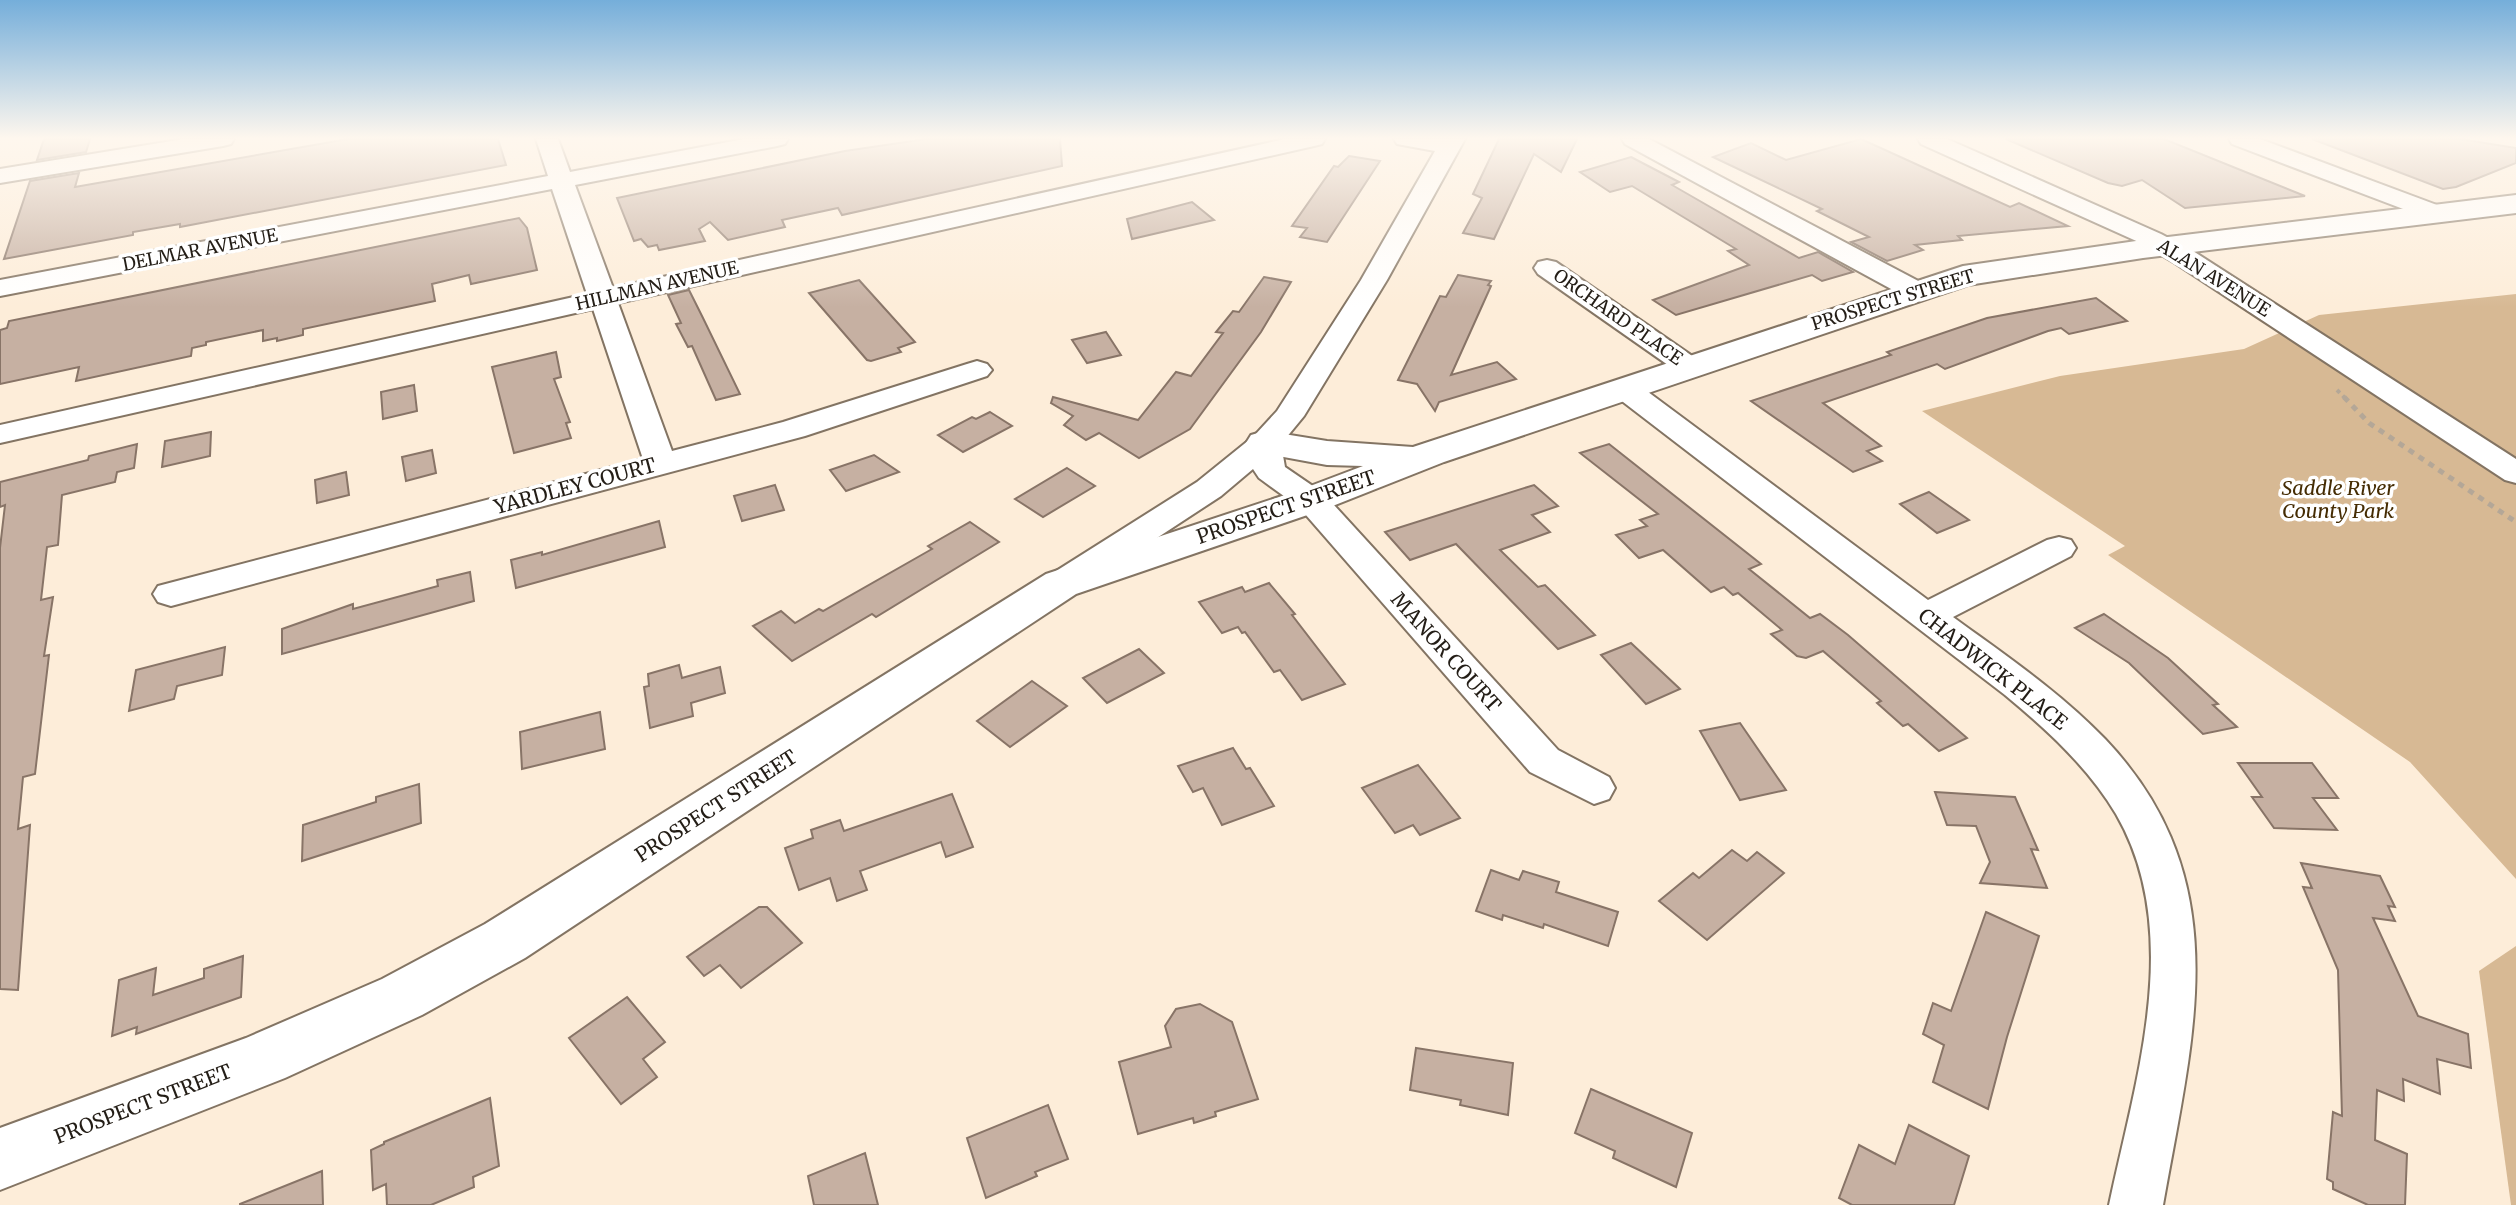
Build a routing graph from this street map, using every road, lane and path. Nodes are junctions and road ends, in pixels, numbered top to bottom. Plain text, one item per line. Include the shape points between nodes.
1 (489, 195) edge
2 (569, 195) edge
3 (1062, 195) edge
4 (1422, 195) edge
5 (1738, 195) edge
6 (2052, 195) edge
7 (2389, 195) edge
8 (2516, 204) edge
9 (2436, 213) junction
10 (2165, 247) junction
11 (1547, 268) dead end
12 (0, 288) edge
13 (1914, 290) junction
14 (601, 298) junction
15 (1688, 366) junction
16 (977, 370) dead end
17 (1625, 389) junction
18 (0, 434) edge
19 (1265, 443) junction
20 (1430, 454) junction
21 (660, 463) junction
22 (2516, 473) edge
23 (1311, 500) junction
24 (2059, 548) dead end
25 (1061, 584) junction
26 (171, 594) dead end
27 (1926, 616) junction
28 (1594, 788) dead end
29 (0, 1159) edge
30 (2136, 1205) edge

1 - 12 street, DELMAR AVENUE
2 - 14 street
3 - 14 street, HILLMAN AVENUE
4 - 19 street via 1308,390
5 - 13 street
6 - 10 street, ALAN AVENUE
7 - 9 street
8 - 9 main road, PROSPECT STREET
9 - 10 main road, PROSPECT STREET
10 - 13 main road, PROSPECT STREET via 1963,276
10 - 22 street, ALAN AVENUE
11 - 15 street, ORCHARD PLACE
13 - 15 main road, PROSPECT STREET
14 - 18 street, HILLMAN AVENUE
14 - 21 street
15 - 17 main road, PROSPECT STREET
16 - 21 street, YARDLEY COURT via 794,429
17 - 20 main road, PROSPECT STREET
17 - 27 street, CHADWICK PLACE
19 - 20 main road, PROSPECT STREET via 1374,457
19 - 23 street, MANOR COURT via 1270,471
19 - 25 street via 1209,489
20 - 23 main road, PROSPECT STREET
21 - 26 street, YARDLEY COURT
23 - 25 main road, PROSPECT STREET
23 - 28 street, MANOR COURT via 1544,761
24 - 27 street
25 - 29 main road, PROSPECT STREET via 505,941 402,997 264,1059
27 - 30 street, CHADWICK PLACE via 2082,740 2113,776 2153,849 2168,897 2176,954 2172,1012

